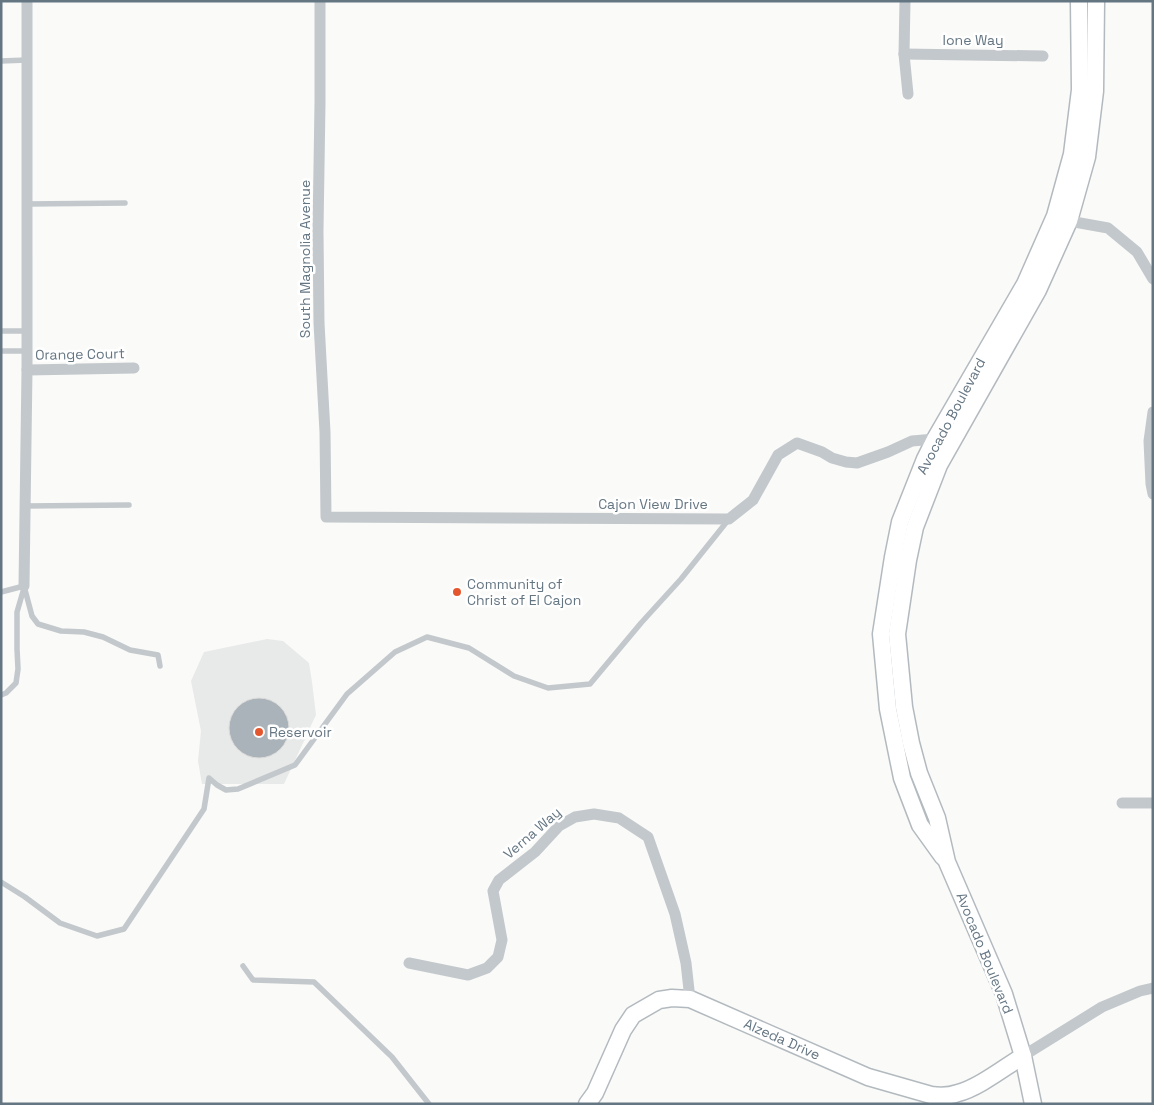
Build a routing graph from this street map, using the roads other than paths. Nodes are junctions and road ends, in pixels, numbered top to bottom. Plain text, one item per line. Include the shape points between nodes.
1 (27, 1) edge
2 (320, 1) edge
3 (905, 1) edge
4 (1080, 1) edge
5 (1096, 1) edge
6 (904, 54) junction
7 (1043, 56) dead end
8 (27, 60) junction
9 (1, 61) edge
10 (908, 94) dead end
11 (125, 203) dead end
12 (27, 204) junction
13 (1069, 221) junction
14 (1153, 279) edge
15 (1, 331) edge
16 (27, 331) junction
17 (1, 351) edge
18 (27, 351) junction
19 (134, 368) dead end
20 (27, 370) junction
21 (1153, 412) edge
22 (935, 439) junction
23 (1153, 494) edge
24 (129, 505) dead end
25 (25, 506) junction
26 (326, 516) joint
27 (729, 519) junction
28 (24, 586) junction
29 (1, 592) edge
30 (160, 666) dead end
31 (1, 695) edge
32 (1122, 803) dead end
33 (1153, 803) edge
34 (947, 862) junction
35 (1, 882) edge
36 (409, 963) dead end
37 (244, 966) dead end
38 (1153, 988) edge
39 (690, 999) junction
40 (1023, 1056) junction
41 (938, 1100) edge
42 (429, 1104) edge
43 (587, 1104) edge
44 (1033, 1104) edge

1 - 8 street
2 - 26 street, South Magnolia Avenue via 319,322
3 - 6 street
4 - 22 main road, Avocado Boulevard via 1080,90 1072,154 1055,216 1025,284
5 - 13 main road, Avocado Boulevard via 1095,90 1087,157
6 - 7 street, Ione Way
6 - 10 street
8 - 9 lane
8 - 12 street
11 - 12 lane
12 - 16 street
13 - 14 street via 1108,228 1136,252
13 - 34 main road, Avocado Boulevard via 1038,290 939,465 915,527 908,560 898,634 904,707 917,765 937,818
15 - 16 lane
16 - 18 street
17 - 18 lane
18 - 20 street
19 - 20 street, Orange Court
20 - 25 street
21 - 23 street via 1149,441
22 - 27 street via 912,441 857,463 832,458 797,443 778,455 753,500
22 - 34 main road, Avocado Boulevard via 900,522 881,634 888,709 902,778 920,825
24 - 25 lane
25 - 28 street
26 - 27 street, Cajon View Drive
27 - 35 lane via 590,684 548,688 514,676 469,648 427,637 395,652 347,694 295,764 238,789 226,790 209,778 204,809 124,929 96,936 60,923
28 - 29 lane
28 - 30 lane via 32,616 38,624 61,631 84,632 130,650 158,655
28 - 31 lane via 17,612 16,683
32 - 33 street
34 - 40 main road, Avocado Boulevard via 1004,994
36 - 39 street, Verna Way via 468,974 487,968 498,957 502,940 493,891 499,880 535,852 559,826 575,817 594,814 619,818 648,837 675,914
37 - 42 lane via 253,980 314,982 392,1057
38 - 40 street via 1102,1007
39 - 41 main road, Alzeda Drive via 868,1077 931,1095
39 - 43 main road, Alzeda Drive via 659,1000 633,1015
40 - 41 main road, Alzeda Drive via 970,1089
40 - 44 main road, Avocado Boulevard

